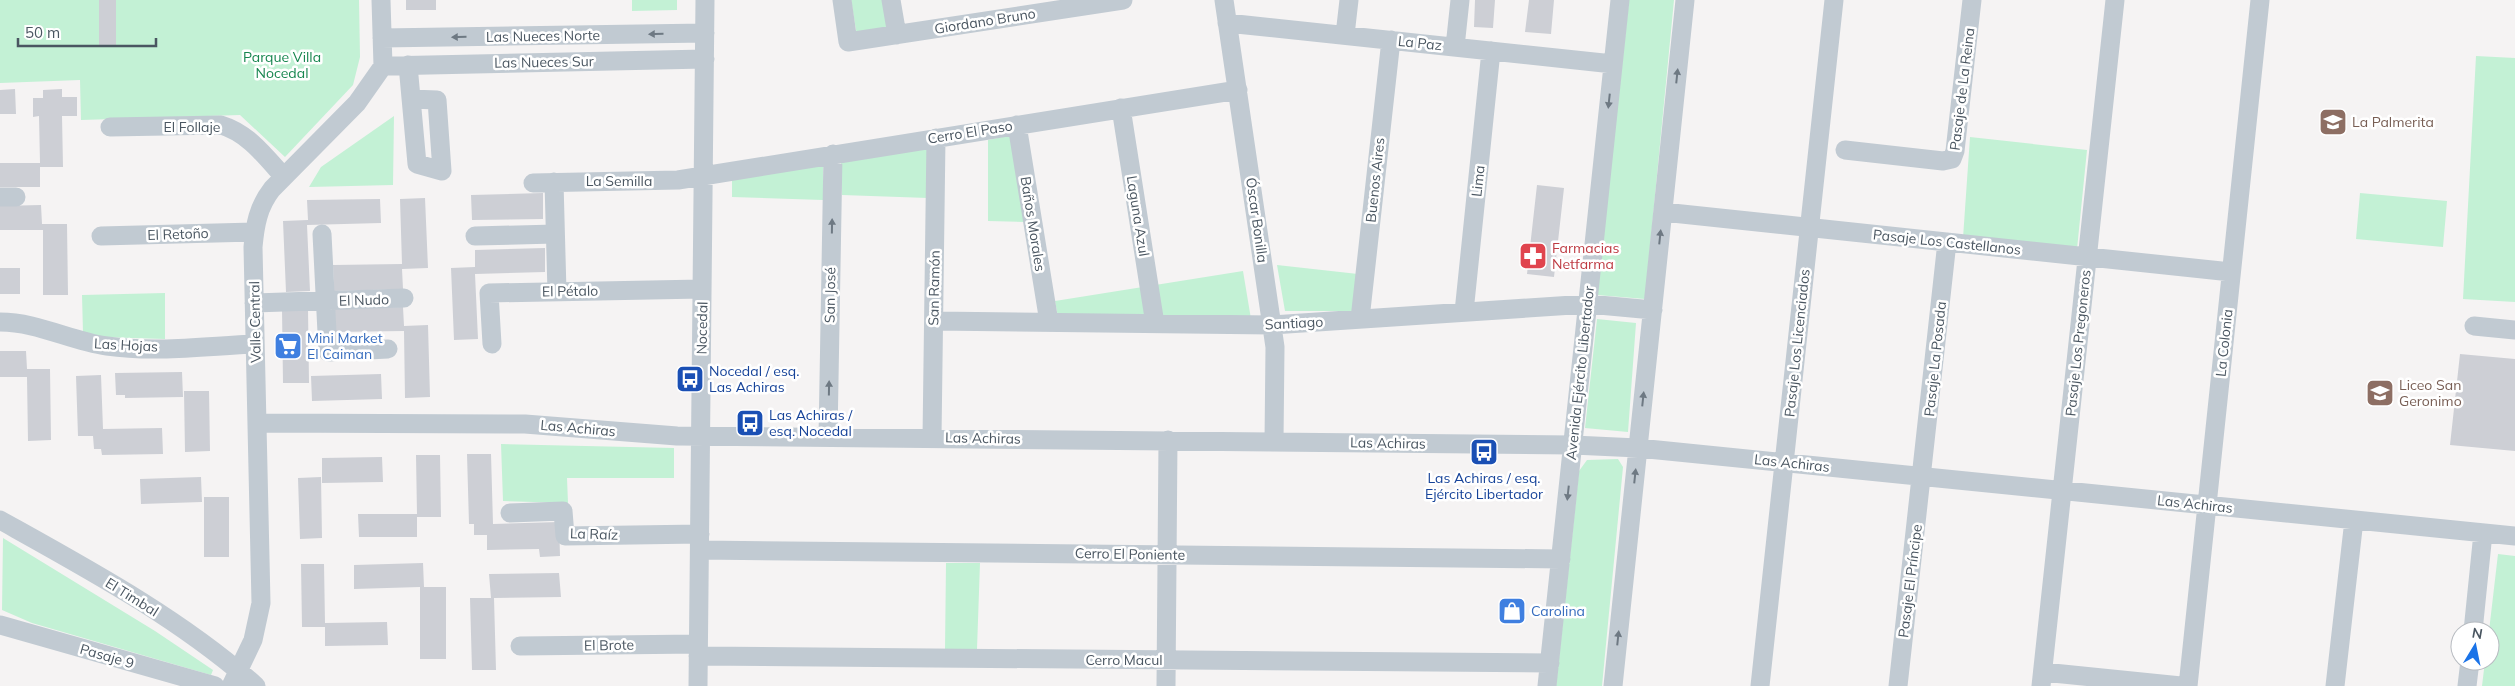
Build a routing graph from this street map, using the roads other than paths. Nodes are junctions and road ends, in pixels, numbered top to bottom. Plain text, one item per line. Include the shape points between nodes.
1 (381, 0) edge
2 (705, 0) edge
3 (842, 0) edge
4 (891, 0) edge
5 (1123, 0) edge
6 (1224, 0) edge
7 (1349, 0) edge
8 (1460, 0) edge
9 (1620, 0) edge
10 (1685, 0) edge
11 (1834, 0) edge
12 (1972, 0) edge
13 (2115, 0) edge
14 (2260, 0) edge
15 (1103, 1) edge
16 (1053, 5) edge
17 (1227, 23) junction
18 (705, 33) junction
19 (897, 35) junction
20 (1345, 35) junction
21 (382, 38) junction
22 (1390, 40) junction
23 (1455, 47) junction
24 (1491, 51) junction
25 (704, 59) junction
26 (1613, 64) junction
27 (408, 65) junction
28 (383, 66) junction
29 (1238, 90) junction
30 (411, 100) dead end
31 (1121, 108) junction
32 (1017, 125) junction
33 (110, 127) dead end
34 (936, 138) junction
35 (1845, 150) dead end
36 (833, 154) junction
37 (703, 175) junction
38 (284, 176) junction
39 (554, 182) junction
40 (533, 183) dead end
41 (1663, 212) junction
42 (1809, 227) junction
43 (254, 232) junction
44 (322, 234) dead end
45 (555, 234) junction
46 (101, 236) dead end
47 (476, 236) dead end
48 (1947, 242) junction
49 (2088, 257) junction
50 (2231, 272) junction
51 (702, 289) junction
52 (557, 292) junction
53 (404, 298) dead end
54 (325, 301) junction
55 (254, 303) junction
56 (1588, 304) junction
57 (1653, 310) junction
58 (1464, 312) junction
59 (1360, 319) junction
60 (934, 321) junction
61 (0, 322) edge
62 (1049, 322) junction
63 (1155, 324) junction
64 (1272, 325) junction
65 (2474, 326) dead end
66 (2515, 330) edge
67 (255, 344) junction
68 (492, 344) dead end
69 (388, 350) dead end
70 (257, 423) junction
71 (701, 436) junction
72 (828, 437) junction
73 (932, 438) junction
74 (1168, 440) junction
75 (1274, 441) junction
76 (1573, 445) junction
77 (1638, 448) junction
78 (1784, 462) junction
79 (1923, 476) junction
80 (2062, 490) junction
81 (2206, 505) junction
82 (510, 513) dead end
83 (0, 520) edge
84 (2354, 520) junction
85 (2483, 533) junction
86 (2515, 536) edge
87 (700, 542) junction
88 (1167, 554) junction
89 (1561, 559) junction
90 (2474, 621) edge
91 (0, 625) edge
92 (520, 646) dead end
93 (698, 650) junction
94 (1166, 660) junction
95 (1550, 663) junction
96 (2469, 671) edge
97 (235, 678) edge
98 (2042, 679) edge
99 (215, 686) edge
100 (256, 686) edge
101 (698, 686) edge
102 (1166, 686) edge
103 (1547, 686) edge
104 (1613, 686) edge
105 (1760, 686) edge
106 (1898, 686) edge
107 (2181, 686) edge
108 (2188, 686) edge
109 (2336, 686) edge
110 (2467, 686) edge

1 - 21 street
2 - 18 street, Nocedal
3 - 19 street, Giordano Bruno via 848,42
4 - 19 street
5 - 15 street, Giordano Bruno
6 - 17 street, Óscar Bonilla
7 - 20 street
8 - 23 street
9 - 26 street, Avenida Ejército Libertador
41 -> 10 street
11 - 42 street, Pasaje Los Licenciados
12 - 35 street, Pasaje de La Reina via 1952,159 1944,161
13 - 49 street, Pasaje Los Pregoneros
14 - 50 street, La Colonia
15 - 16 street, Giordano Bruno
16 - 19 street, Giordano Bruno
17 - 20 street, La Paz
17 - 29 street, Óscar Bonilla
18 -> 21 street, Las Nueces Norte
18 - 25 street, Nocedal
20 - 22 street, La Paz
21 - 28 street
22 - 23 street, La Paz
22 - 59 street, Buenos Aires
23 - 24 street, La Paz
24 - 26 street, La Paz
24 - 58 street, Lima
25 - 27 street, Las Nueces Sur
25 - 37 street, Nocedal
26 -> 56 street, Avenida Ejército Libertador
27 - 28 street, Las Nueces Sur
27 - 30 street
28 - 38 street, Valle Central via 357,103
29 - 31 street, Cerro El Paso
29 - 64 street, Óscar Bonilla
31 - 32 street, Cerro El Paso
31 - 63 street, Laguna Azul
32 - 34 street, Cerro El Paso
32 - 62 street, Baños Morales
33 - 38 street, El Follaje via 221,125 234,129 253,144
34 - 36 street, Cerro El Paso
34 - 60 street, San Ramón
36 - 37 street, Cerro El Paso
72 -> 36 street, San José
37 - 39 street, La Semilla via 668,181
37 - 51 street, Nocedal
38 - 43 street, Valle Central via 261,206
39 - 40 street, La Semilla
39 - 45 street
41 - 42 street, Pasaje Los Castellanos
57 -> 41 street
42 - 48 street, Pasaje Los Castellanos
42 - 78 street, Pasaje Los Licenciados
43 - 46 street, El Retoño
43 - 55 street, Valle Central
44 - 54 street, El Nudo
45 - 47 street
45 - 52 street
48 - 49 street, Pasaje Los Castellanos
48 - 79 street, Pasaje La Posada
49 - 50 street, Pasaje Los Castellanos
49 - 80 street, Pasaje Los Pregoneros
50 - 81 street, La Colonia
51 - 52 street, El Pétalo
51 - 71 street, Nocedal
52 - 68 street, El Pétalo via 489,293
53 - 54 street, El Nudo
54 - 55 street, El Nudo
54 - 69 street, El Nudo via 328,352
55 - 67 street, Valle Central
56 - 57 street, Santiago
56 - 58 street, Santiago
56 - 76 street, Avenida Ejército Libertador
77 -> 57 street
58 - 59 street, Santiago
59 - 64 street, Santiago
60 - 62 street, Santiago
60 - 73 street, San Ramón
61 - 67 street, Las Hojas via 28,324 70,338 109,346 159,348
62 - 63 street, Santiago
63 - 64 street, Santiago
64 - 75 street, Óscar Bonilla via 1275,347
65 - 66 street
67 - 70 street, Valle Central
70 - 71 street, Las Achiras via 525,424
70 - 97 street, Valle Central via 262,603 255,634
71 - 72 street, Las Achiras
71 - 87 street, Nocedal
72 - 73 street, Las Achiras
73 - 74 street, Las Achiras
74 - 75 street, Las Achiras
74 - 88 street
75 - 76 street, Las Achiras
76 - 77 street, Las Achiras
76 -> 89 street, Avenida Ejército Libertador
77 - 78 street, Las Achiras
104 -> 77 street
78 - 79 street, Las Achiras
78 - 105 street, Pasaje Los Licenciados
79 - 80 street, Las Achiras
79 - 106 street, Pasaje El Príncipe
80 - 81 street, Las Achiras
80 - 98 street, Pasaje Los Pregoneros
81 - 84 street, Las Achiras
81 - 108 street, La Colonia
82 - 87 street, La Raíz via 563,511 565,536
83 - 97 street, El Timbal via 145,605
84 - 85 street, Las Achiras
84 - 109 street
85 - 86 street, Las Achiras
85 - 90 street
87 - 88 street, Cerro El Poniente
87 - 93 street, Nocedal
88 - 89 street, Cerro El Poniente
88 - 94 street
89 - 95 street, Avenida Ejército Libertador
91 - 99 street, Pasaje 9
92 - 93 street, El Brote
93 - 94 street, Cerro Macul
93 - 101 street, Nocedal
94 - 95 street, Cerro Macul
94 - 102 street
95 - 103 street, Avenida Ejército Libertador
96 - 110 street
97 - 100 street, El Timbal
98 - 107 street

